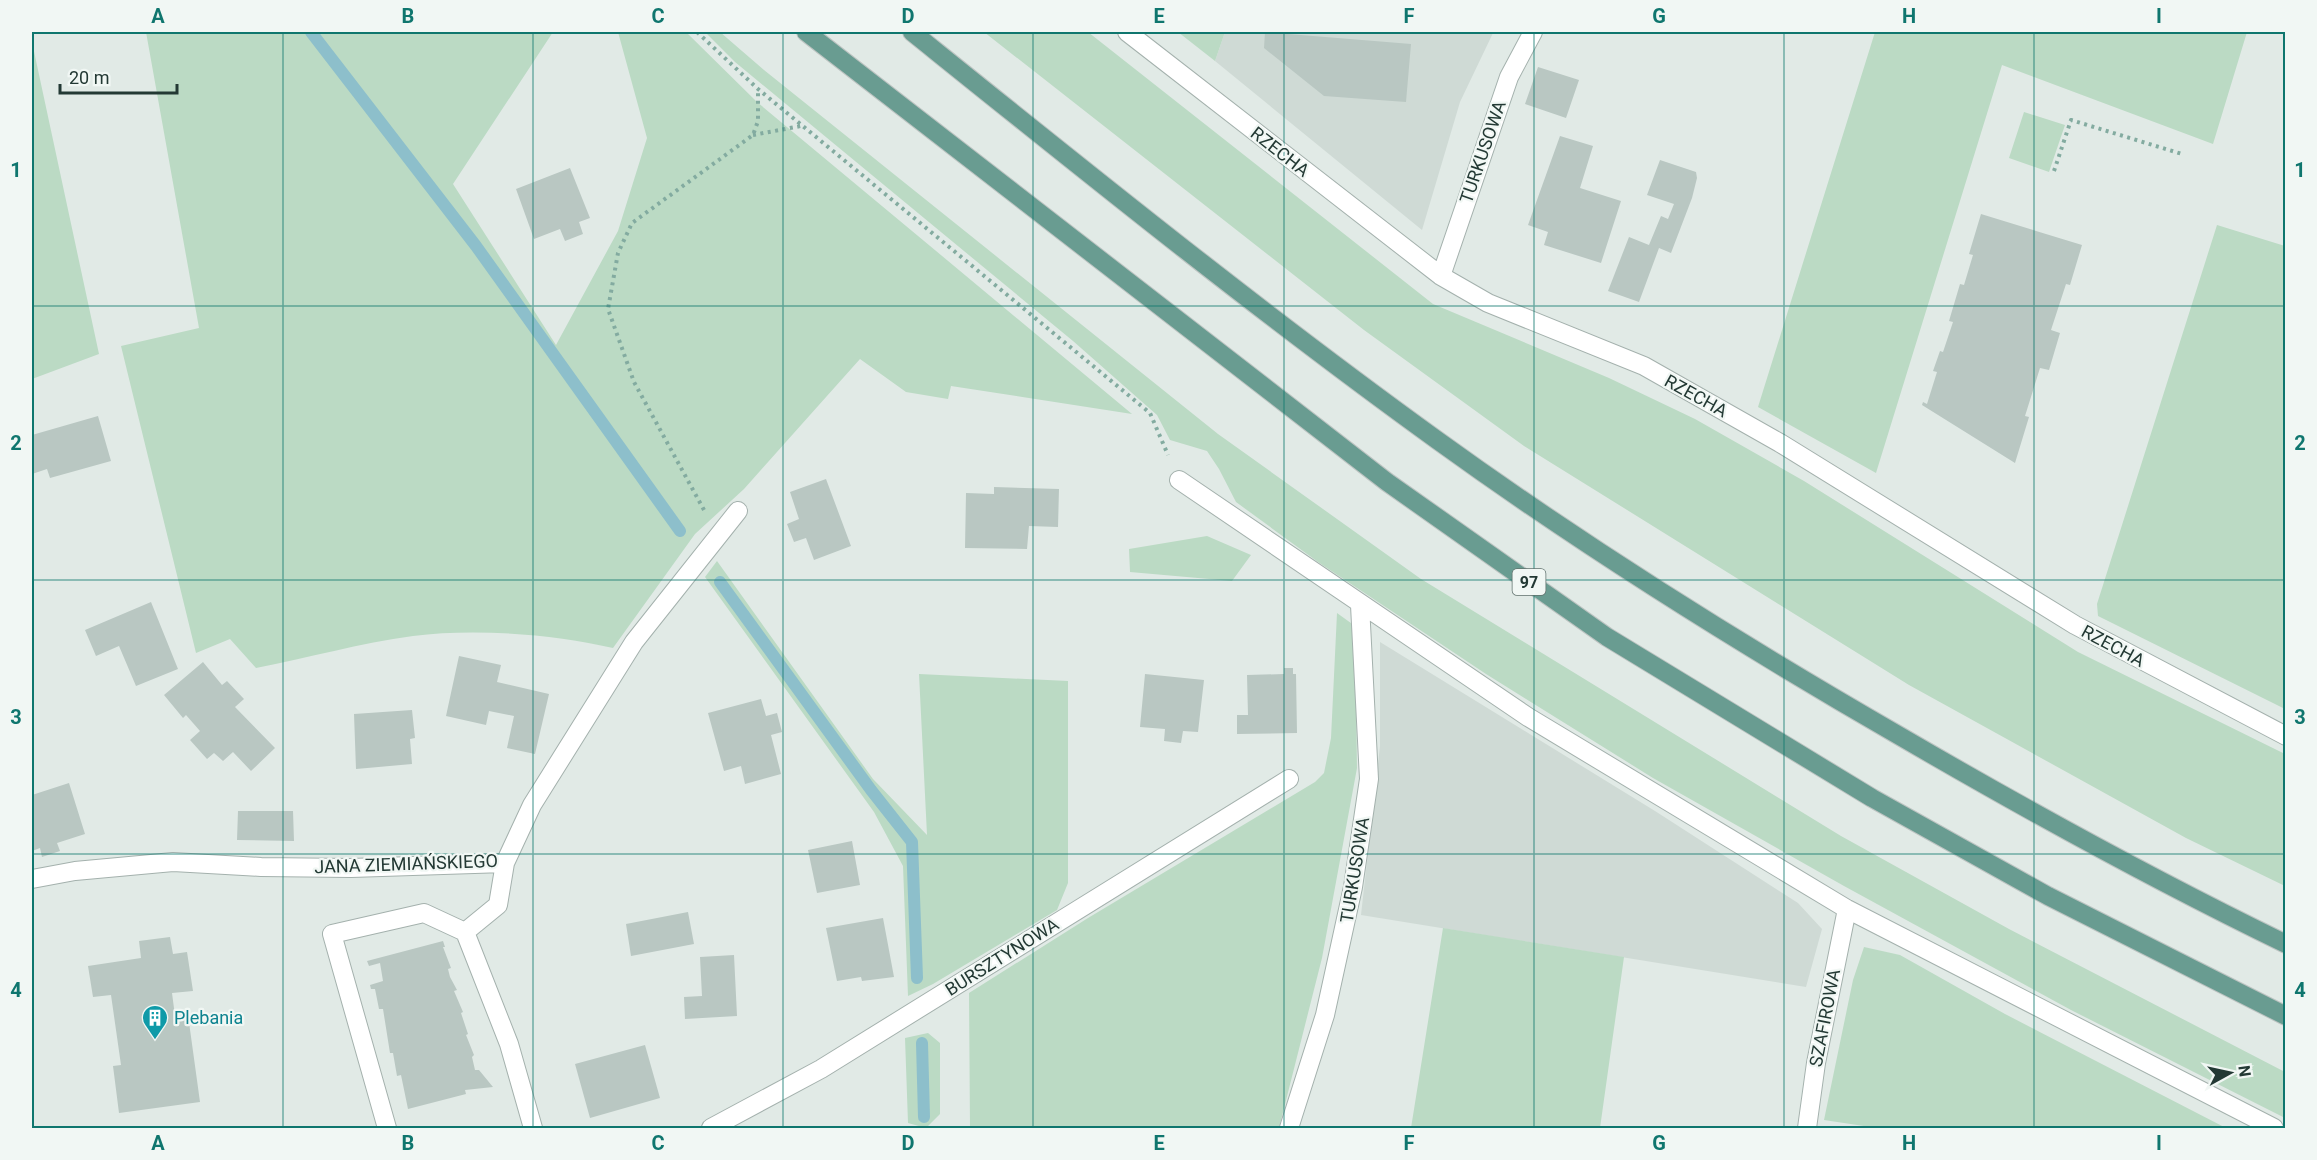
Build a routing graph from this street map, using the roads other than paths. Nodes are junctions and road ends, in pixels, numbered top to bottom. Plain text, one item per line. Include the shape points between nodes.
1 (806, 32) edge
2 (912, 32) edge
3 (1127, 32) edge
4 (1533, 32) edge
5 (1441, 276) junction
6 (1179, 480) road end
7 (738, 511) dead end
8 (1360, 605) junction
9 (2286, 736) edge
10 (1289, 779) dead end
11 (505, 863) junction
12 (32, 879) edge
13 (1846, 909) junction
14 (465, 932) junction
15 (2286, 944) edge
16 (2286, 1016) edge
17 (387, 1128) edge
18 (533, 1128) edge
19 (711, 1128) edge
20 (1288, 1128) edge
21 (1807, 1128) edge
22 (2274, 1128) edge

1 - 16 main road, 97 via 1387,482 1607,637 1852,786 2048,896
2 - 15 main road via 1147,221 1381,398 1610,558 1773,663 2027,810
3 - 5 street, RZECHA
4 - 5 street, TURKUSOWA via 1509,77
5 - 9 street, RZECHA via 1488,303 1644,366 1780,443 2074,625
6 - 8 street
7 - 11 street, JANA ZIEMIAŃSKIEGO via 634,642 532,805
8 - 13 street via 1528,717
8 - 20 street, TURKUSOWA via 1369,779 1353,887 1325,1015
10 - 19 street, BURSZTYNOWA via 821,1070
11 - 12 street, JANA ZIEMIAŃSKIEGO via 351,868 173,862
11 - 14 street via 498,905
13 - 21 street, SZAFIROWA
13 - 22 street
14 - 17 street via 423,913 332,934
14 - 18 street via 509,1044

